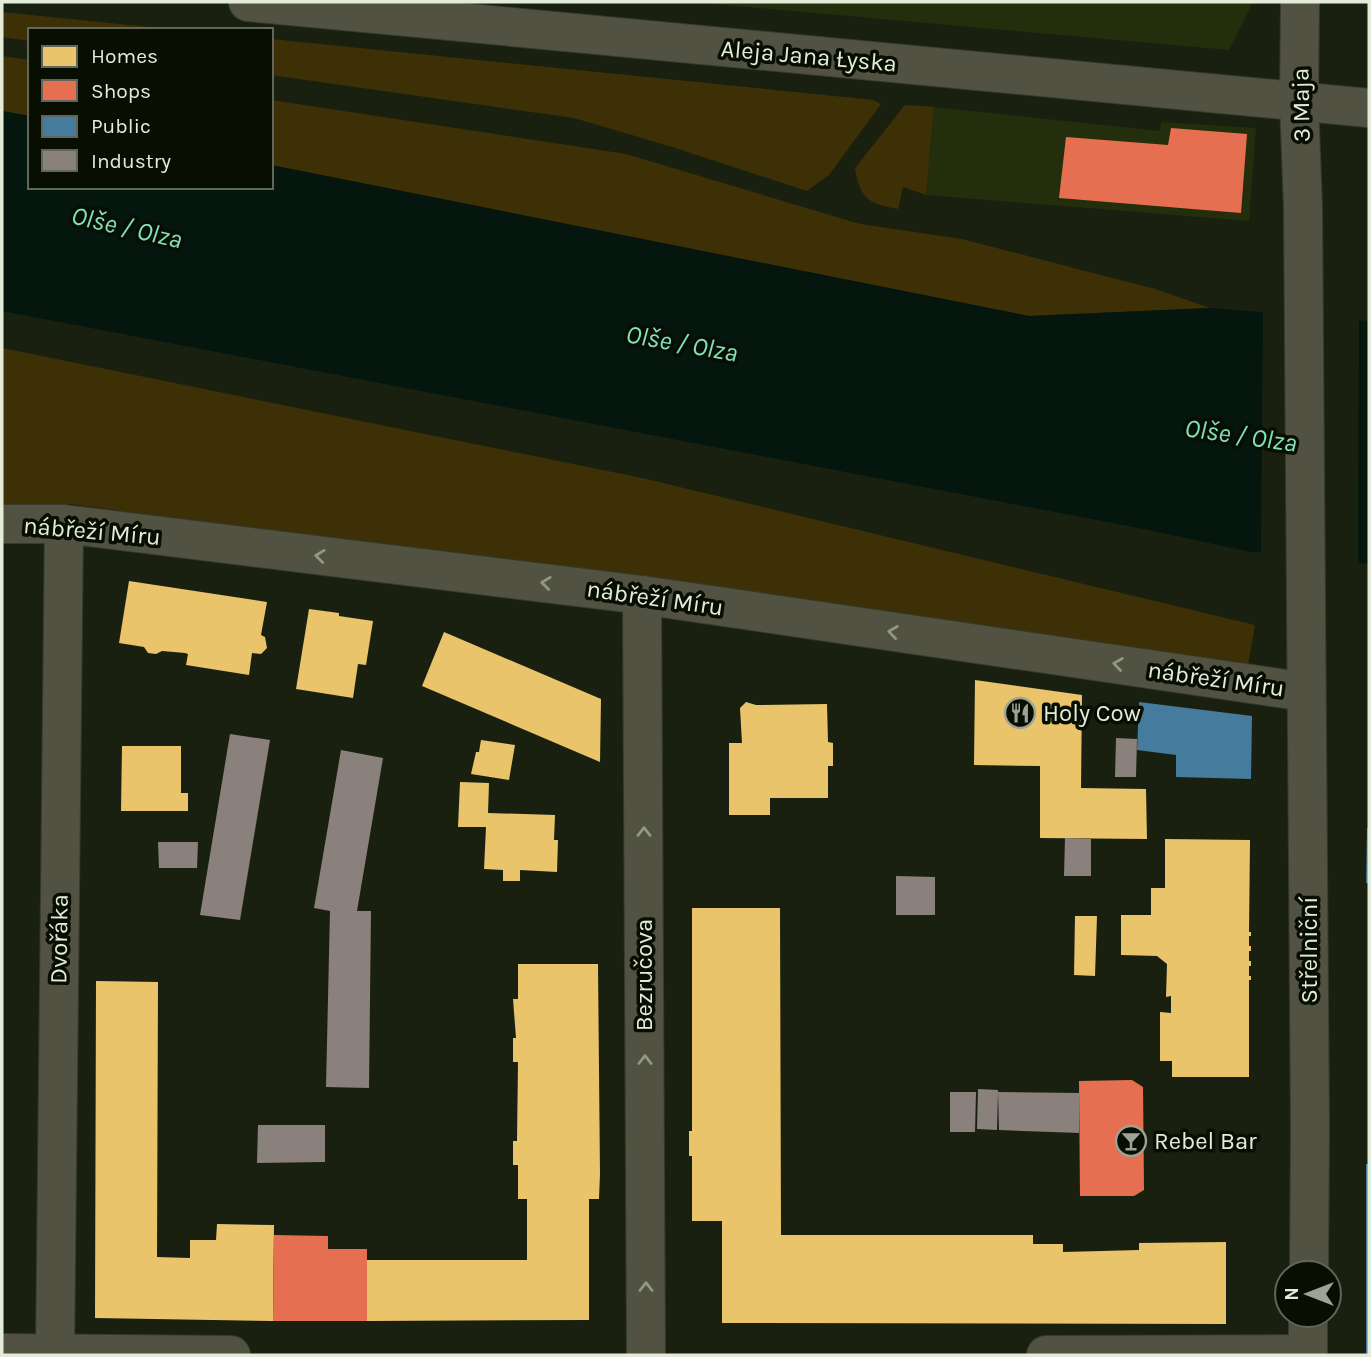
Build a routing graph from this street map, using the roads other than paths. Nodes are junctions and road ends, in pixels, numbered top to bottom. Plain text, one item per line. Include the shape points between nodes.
1 (248, 2) edge
2 (1300, 2) edge
3 (1300, 101) junction
4 (1369, 107) edge
5 (2, 524) edge
6 (64, 524) junction
7 (642, 595) junction
8 (1306, 628) joint
9 (1306, 692) junction
10 (1309, 1259) edge
11 (1308, 1329) edge
12 (2, 1353) edge
13 (55, 1354) edge
14 (1308, 1354) edge
15 (231, 1355) edge
16 (646, 1355) edge
17 (1046, 1355) edge

1 - 3 street, Aleja Jana Łyska
2 - 3 street, 3 Maja
3 - 4 street, Aleja Jana Łyska
3 - 8 street, 3 Maja
5 - 6 street, nábřeží Míru
7 -> 6 street, nábřeží Míru
6 - 13 street, Dvořáka
9 -> 7 street, nábřeží Míru
16 -> 7 street, Bezručova
8 - 9 street, Střelniční
9 - 10 street, Střelniční
11 - 14 street
12 - 13 street
13 - 15 street
14 - 17 street

